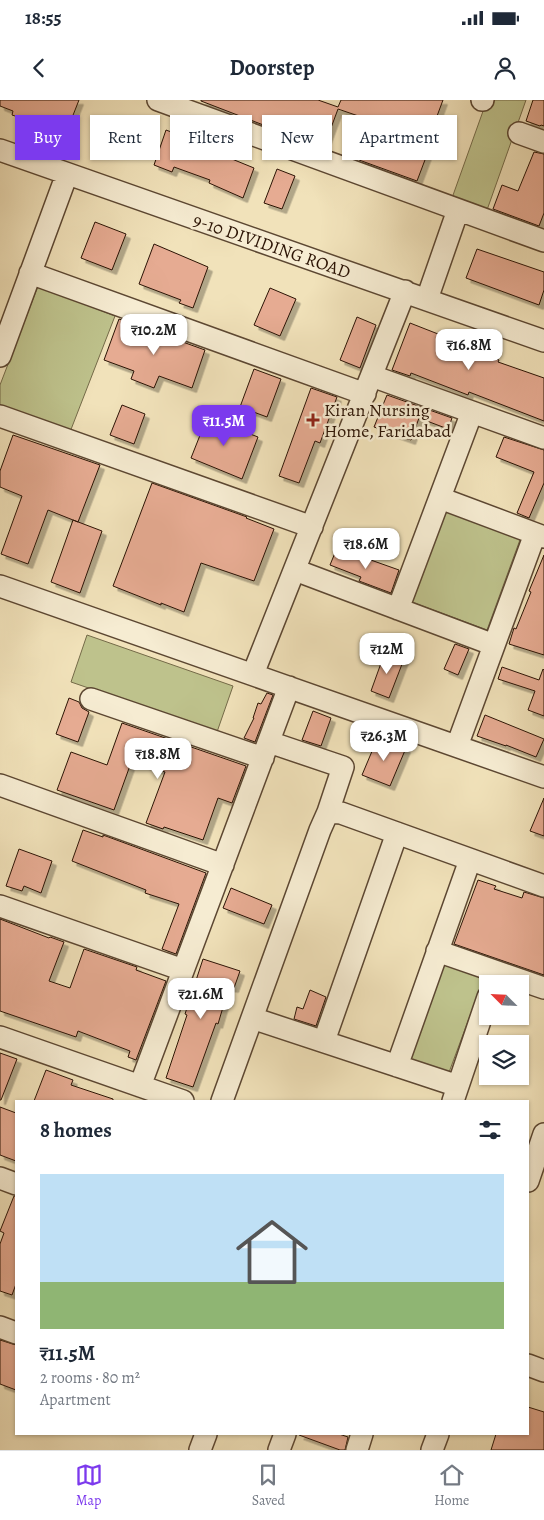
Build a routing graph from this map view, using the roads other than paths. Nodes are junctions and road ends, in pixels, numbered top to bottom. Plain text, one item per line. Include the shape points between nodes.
1 (158, 100) edge
2 (519, 133) dead end
3 (544, 142) edge
4 (0, 150) edge
5 (67, 174) junction
6 (458, 210) junction
7 (544, 241) edge
8 (30, 273) junction
9 (405, 292) junction
10 (427, 299) junction
11 (544, 341) edge
12 (0, 356) edge
13 (369, 385) junction
14 (472, 412) junction
15 (0, 416) edge
16 (544, 438) edge
17 (440, 498) junction
18 (312, 527) junction
19 (539, 535) edge
20 (295, 570) junction
21 (0, 586) edge
22 (398, 609) junction
23 (494, 645) junction
24 (253, 674) junction
25 (289, 688) junction
26 (91, 698) dead end
27 (457, 746) junction
28 (266, 750) junction
29 (544, 777) edge
30 (0, 785) edge
31 (328, 812) junction
32 (397, 833) junction
33 (470, 860) junction
34 (223, 865) junction
35 (544, 886) edge
36 (0, 906) edge
37 (438, 951) junction
38 (183, 970) junction
39 (488, 975) edge
40 (529, 985) edge
41 (544, 988) edge
42 (252, 1018) junction
43 (479, 1023) edge
44 (0, 1037) edge
45 (324, 1041) junction
46 (397, 1066) junction
47 (145, 1092) edge
48 (455, 1094) edge
49 (179, 1100) edge
50 (222, 1100) edge
51 (544, 1134) edge
52 (529, 1177) edge
53 (0, 1178) edge
54 (15, 1184) edge
55 (0, 1327) edge
56 (15, 1332) edge
57 (206, 1435) edge
58 (285, 1435) edge
59 (362, 1435) edge
60 (438, 1435) edge
61 (200, 1450) edge
62 (279, 1450) edge
63 (357, 1450) edge
64 (432, 1450) edge

1 - 6 street
2 - 3 street
4 - 5 street, 9-10 DIVIDING ROAD
5 - 8 street
5 - 9 street, 9-10 DIVIDING ROAD
6 - 7 street
6 - 10 street
8 - 12 street
8 - 13 street
9 - 10 street, 9-10 DIVIDING ROAD
9 - 13 street
10 - 11 street, 9-10 DIVIDING ROAD
13 - 14 street
13 - 18 street
14 - 16 street
14 - 17 street
15 - 18 street
17 - 19 street
17 - 22 street
18 - 20 street
19 - 23 street
20 - 22 street
20 - 24 street
21 - 24 street
22 - 23 street
23 - 27 street
24 - 25 street
25 - 27 street
25 - 28 street
26 - 28 street
27 - 29 street
28 - 31 street via 342,767
28 - 34 street
30 - 34 street
31 - 32 street via 341,813
31 - 42 street
32 - 33 street
32 - 45 street
33 - 35 street
33 - 37 street
34 - 38 street
36 - 38 street
37 - 39 street
37 - 46 street
38 - 47 street
40 - 41 street
42 - 45 street
42 - 50 street
43 - 48 street
44 - 47 street
45 - 46 street
46 - 48 street
47 - 49 street
51 - 52 street
53 - 54 street
55 - 56 street
57 - 61 street
58 - 62 street
59 - 63 street
60 - 64 street

